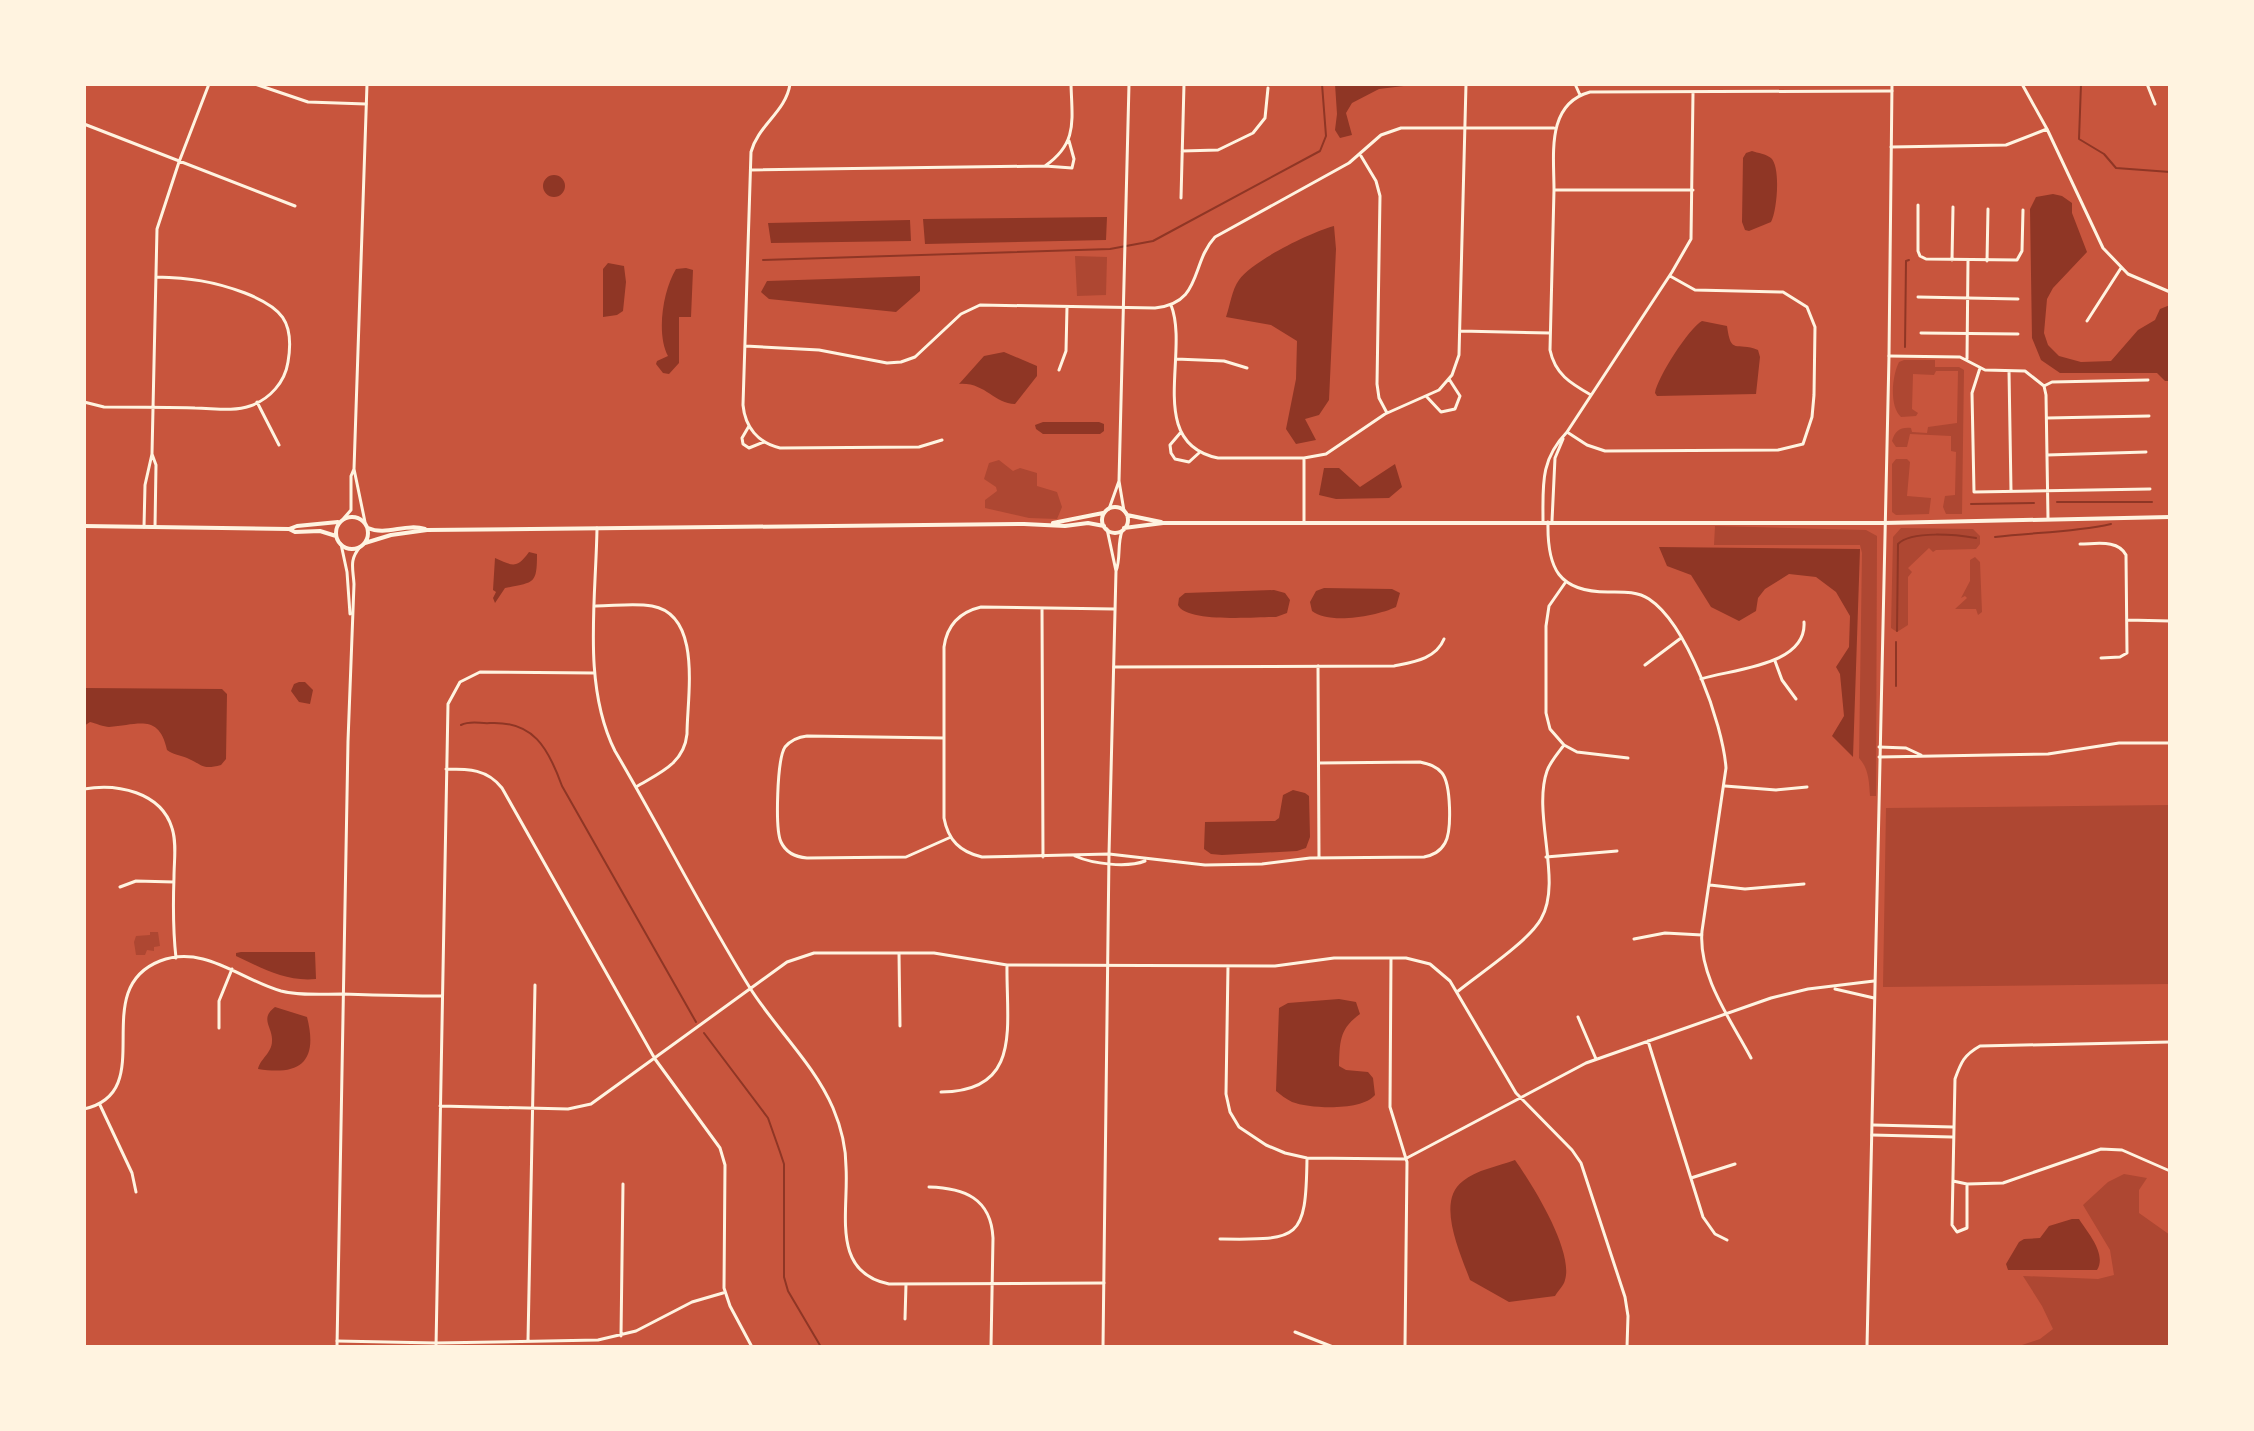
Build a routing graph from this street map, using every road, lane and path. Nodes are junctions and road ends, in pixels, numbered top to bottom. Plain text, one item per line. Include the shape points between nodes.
1 (209, 84) edge
2 (255, 84) edge
3 (367, 84) edge
4 (790, 84) edge
5 (1071, 84) edge
6 (1129, 84) edge
7 (1184, 84) edge
8 (1466, 84) edge
9 (1575, 84) edge
10 (1892, 84) edge
11 (2022, 84) edge
12 (2147, 84) edge
13 (1268, 88) dead end
14 (1892, 91) junction
15 (1693, 93) junction
16 (1580, 95) junction
17 (366, 104) junction
18 (2155, 104) dead end
19 (84, 124) edge
20 (1465, 128) junction
21 (1554, 128) junction
22 (2047, 129) junction
23 (1069, 141) junction
24 (1891, 147) junction
25 (1182, 151) junction
26 (1361, 154) junction
27 (179, 162) junction
28 (1045, 166) junction
29 (751, 170) junction
30 (1554, 190) junction
31 (1693, 190) junction
32 (1181, 198) dead end
33 (1918, 205) dead end
34 (295, 206) dead end
35 (1953, 207) dead end
36 (1988, 209) dead end
37 (2023, 210) dead end
38 (1952, 260) junction
39 (1968, 260) junction
40 (1987, 261) junction
41 (2121, 268) junction
42 (1670, 276) junction
43 (156, 277) junction
44 (2170, 292) edge
45 (1918, 297) dead end
46 (1967, 298) junction
47 (2018, 299) dead end
48 (1171, 305) junction
49 (1068, 306) junction
50 (1123, 307) junction
51 (2087, 321) dead end
52 (1460, 331) junction
53 (1550, 333) junction
54 (1921, 333) dead end
55 (1967, 333) junction
56 (2018, 334) dead end
57 (745, 346) junction
58 (1889, 356) junction
59 (1176, 359) junction
60 (1967, 359) junction
61 (1247, 368) dead end
62 (1980, 368) junction
63 (1059, 370) dead end
64 (2009, 370) junction
65 (1449, 379) junction
66 (2148, 380) dead end
67 (2044, 386) junction
68 (1591, 395) junction
69 (1426, 396) junction
70 (84, 402) edge
71 (257, 402) junction
72 (153, 407) junction
73 (1387, 413) junction
74 (2149, 416) dead end
75 (2047, 418) junction
76 (749, 426) junction
77 (1181, 432) junction
78 (1567, 432) junction
79 (942, 440) dead end
80 (764, 442) junction
81 (279, 445) dead end
82 (1200, 452) junction
83 (2146, 452) dead end
84 (152, 454) junction
85 (2047, 455) junction
86 (1304, 458) junction
87 (354, 469) junction
88 (1119, 481) junction
89 (2150, 489) dead end
90 (2011, 491) junction
91 (2048, 491) junction
92 (1107, 510) junction
93 (1126, 513) junction
94 (2170, 517) edge
95 (2048, 519) junction
96 (342, 520) junction
97 (365, 522) junction
98 (1548, 522) junction
99 (1163, 523) junction
100 (1304, 523) junction
101 (1884, 523) junction
102 (1051, 524) junction
103 (84, 526) edge
104 (144, 527) junction
105 (155, 527) junction
106 (1106, 527) junction
107 (368, 528) junction
108 (597, 528) junction
109 (289, 529) junction
110 (427, 530) junction
111 (1123, 530) junction
112 (336, 536) junction
113 (365, 543) junction
114 (341, 544) junction
115 (2080, 544) dead end
116 (360, 547) junction
117 (1116, 571) junction
118 (1565, 583) junction
119 (596, 606) junction
120 (1042, 608) junction
121 (1115, 609) junction
122 (2127, 620) junction
123 (2170, 621) edge
124 (351, 622) junction
125 (1804, 622) dead end
126 (1681, 638) junction
127 (1444, 639) dead end
128 (2101, 658) dead end
129 (1775, 661) junction
130 (1645, 665) dead end
131 (1318, 666) junction
132 (1114, 667) junction
133 (594, 673) junction
134 (1701, 679) junction
135 (1796, 699) dead end
136 (944, 738) junction
137 (2170, 743) edge
138 (1564, 745) junction
139 (1879, 747) junction
140 (1921, 755) junction
141 (1879, 757) junction
142 (1628, 758) dead end
143 (1319, 763) junction
144 (446, 769) junction
145 (1725, 786) junction
146 (636, 787) junction
147 (1807, 787) dead end
148 (84, 789) edge
149 (951, 837) junction
150 (1617, 851) dead end
151 (1109, 854) junction
152 (1075, 856) junction
153 (1043, 857) junction
154 (1546, 857) junction
155 (1319, 858) junction
156 (1148, 859) junction
157 (1109, 863) junction
158 (174, 882) junction
159 (1804, 884) dead end
160 (1710, 885) junction
161 (120, 887) dead end
162 (1702, 935) junction
163 (1634, 939) dead end
164 (899, 953) junction
165 (176, 958) junction
166 (1391, 958) junction
167 (1007, 965) junction
168 (1109, 965) junction
169 (1228, 966) junction
170 (232, 969) junction
171 (1875, 981) junction
172 (535, 985) dead end
173 (1831, 988) junction
174 (751, 989) junction
175 (1457, 992) junction
176 (343, 994) junction
177 (442, 997) junction
178 (1875, 998) junction
179 (1728, 1013) junction
180 (1578, 1017) dead end
181 (900, 1026) dead end
182 (219, 1028) dead end
183 (1648, 1041) junction
184 (2170, 1042) edge
185 (1751, 1058) dead end
186 (655, 1059) junction
187 (1596, 1059) junction
188 (941, 1092) dead end
189 (1520, 1097) junction
190 (100, 1105) junction
191 (440, 1106) junction
192 (533, 1108) junction
193 (84, 1109) edge
194 (1872, 1125) junction
195 (1953, 1127) junction
196 (1872, 1135) junction
197 (1953, 1137) junction
198 (1307, 1158) junction
199 (1406, 1158) junction
200 (1735, 1164) dead end
201 (2170, 1171) edge
202 (1691, 1178) junction
203 (1953, 1181) junction
204 (623, 1184) dead end
205 (1967, 1184) junction
206 (929, 1187) dead end
207 (136, 1192) dead end
208 (1220, 1239) dead end
209 (1727, 1240) dead end
210 (992, 1283) junction
211 (1104, 1283) junction
212 (906, 1284) junction
213 (725, 1293) junction
214 (905, 1319) dead end
215 (1295, 1332) dead end
216 (621, 1336) junction
217 (337, 1341) junction
218 (528, 1341) junction
219 (436, 1345) edge
220 (337, 1347) edge
221 (752, 1347) edge
222 (991, 1347) edge
223 (1103, 1347) edge
224 (1333, 1347) edge
225 (1405, 1347) edge
226 (1627, 1347) edge
227 (1867, 1347) edge

1 - 27 street
2 - 17 street via 308,102
3 - 17 street
4 - 29 street via 781,108 754,139
5 - 23 street
6 - 50 street
7 - 25 street
8 - 20 street
9 - 16 street
10 - 14 street
11 - 22 street
12 - 18 street
13 - 25 street via 1265,118 1253,133 1218,150
14 - 15 street
14 - 24 street
15 - 16 street
15 - 31 street
16 - 21 street
17 - 87 street
19 - 27 street
20 - 21 street
20 - 26 street via 1395,129
20 - 52 street
21 - 30 street
22 - 24 street via 2006,145
22 - 41 street via 2098,241
23 - 28 street
23 - 28 street via 1072,168
24 - 58 street
25 - 32 street
26 - 48 street via 1215,237 1188,292
26 - 73 street via 1380,196 1377,384
27 - 34 street
27 - 43 street via 159,220
28 - 29 street
29 - 57 street
30 - 31 street
30 - 53 street
31 - 42 street via 1691,239
33 - 38 street via 1920,256
35 - 38 street
36 - 40 street
37 - 40 street via 2017,260
38 - 39 street
39 - 40 street
39 - 46 street
41 - 44 street
41 - 51 street
42 - 68 street
42 - 78 street via 1695,290 1783,292 1807,307 1815,327 1813,409 1803,444 1778,450 1605,451
43 - 71 street via 211,281 264,300 282,315 289,344 283,376 274,391
43 - 72 street
45 - 46 street
46 - 47 street
46 - 55 street
48 - 50 street
48 - 59 street
49 - 50 street
49 - 57 street via 976,306 917,356 895,363 819,350
49 - 63 street via 1066,351
50 - 88 street
52 - 53 street
52 - 65 street via 1459,359
53 - 68 street via 1552,361 1569,382
54 - 55 street
55 - 56 street
55 - 60 street
57 - 76 street via 743,407
58 - 60 street
58 - 101 street
59 - 61 street via 1224,361
59 - 77 street via 1175,411
60 - 62 street
62 - 64 street
62 - 90 street via 1972,393 1974,492
64 - 67 street via 2032,374
64 - 90 street
65 - 69 street
65 - 69 street via 1460,397 1455,409 1438,410
66 - 67 street
67 - 75 street
68 - 78 street
69 - 73 street
70 - 72 street
71 - 72 street via 234,409
71 - 81 street
72 - 84 street
73 - 86 street via 1332,451
74 - 75 street
75 - 85 street
76 - 80 street
76 - 80 street via 743,444 749,448
77 - 82 street
77 - 82 street via 1171,443 1172,456 1186,462
78 - 98 street via 1555,458
78 - 98 street via 1553,446 1546,465
79 - 80 street via 919,447 780,448
82 - 86 street via 1218,458
83 - 85 street
84 - 104 street
84 - 105 street
85 - 91 street
86 - 100 street
87 - 96 street via 351,510
87 - 97 street
88 - 92 street
88 - 93 street
89 - 91 street
90 - 91 street
91 - 95 street
92 - 93 main road via 1118,507
92 - 102 main road
92 - 106 main road
93 - 99 main road
93 - 111 main road
94 - 95 main road
95 - 101 main road
96 - 97 main road via 356,517
96 - 109 main road
96 - 112 main road
97 - 107 main road
98 - 100 main road
98 - 101 main road
98 - 118 street via 1549,553
99 - 100 main road
99 - 111 main road
101 - 139 street
102 - 106 main road
102 - 108 main road
103 - 104 main road
104 - 105 main road
105 - 109 main road
106 - 111 main road
106 - 117 street
107 - 110 main road
107 - 113 main road
108 - 110 main road
108 - 119 street
109 - 112 main road
110 - 113 main road
111 - 117 street
112 - 114 main road
113 - 116 main road
114 - 116 main road
114 - 124 street
115 - 122 street via 2113,544 2125,551
116 - 124 street via 352,560
117 - 121 street
118 - 126 street via 1593,592 1644,596
118 - 138 street via 1549,606 1546,626 1547,720
119 - 133 street
119 - 146 street via 662,609 678,621 687,640 685,745 671,766
120 - 121 street
120 - 136 street via 981,607 960,616 949,629 944,647
120 - 153 street
121 - 132 street
122 - 123 street
122 - 128 street via 2127,653
124 - 176 street
125 - 129 street via 1796,646
126 - 130 street
126 - 134 street
127 - 131 street via 1430,655 1394,666
129 - 134 street
129 - 135 street
131 - 132 street
131 - 143 street
132 - 151 street
133 - 144 street via 472,674 458,684 448,704
133 - 146 street via 605,727
134 - 145 street via 1725,754
136 - 149 street via 944,818
136 - 149 street via 795,739 780,764 778,832 791,853 807,858 906,857
137 - 140 street via 2119,743 2048,754
138 - 142 street via 1582,753
138 - 154 street via 1545,780
139 - 140 street via 1906,748
139 - 141 street
140 - 141 street
141 - 171 street
143 - 155 street
143 - 155 street via 1420,762 1442,773 1448,788 1448,830 1438,851 1424,857
144 - 177 street
144 - 186 street via 479,771 502,788
145 - 147 street
145 - 160 street
146 - 174 street
148 - 158 street via 131,791 162,809 174,837
149 - 153 street via 976,856
150 - 154 street
151 - 152 street
151 - 156 street
151 - 157 street
152 - 153 street
152 - 157 street
154 - 175 street via 1549,895 1540,920
155 - 156 street via 1205,865
156 - 157 street
157 - 168 street
158 - 161 street via 136,881
158 - 165 street
159 - 160 street via 1756,889
160 - 162 street
162 - 163 street via 1665,933
162 - 179 street via 1704,965
164 - 167 street via 946,954
164 - 174 street via 802,955
164 - 181 street
165 - 170 street via 204,959
165 - 190 street via 149,967 129,988 121,1079
166 - 169 street
166 - 175 street via 1420,960 1438,969
166 - 199 street via 1389,1103
167 - 168 street
167 - 188 street via 1001,1064 974,1089
168 - 169 street
168 - 211 street
169 - 198 street via 1230,1112 1239,1127 1266,1145
170 - 176 street via 281,991
170 - 182 street via 219,1001
171 - 173 street
171 - 178 street
172 - 192 street
173 - 178 street
173 - 179 street via 1796,991
174 - 186 street
174 - 212 street via 818,1081 838,1121 846,1162 847,1247 853,1260 884,1283
175 - 189 street
176 - 177 street
176 - 217 street
177 - 191 street
178 - 194 street
179 - 183 street
179 - 185 street
180 - 187 street
183 - 187 street
183 - 202 street
184 - 195 street via 1980,1046 1964,1056 1955,1079
186 - 192 street via 591,1104
186 - 213 street via 723,1155
187 - 189 street
189 - 199 street
189 - 226 street via 1583,1168 1625,1297
190 - 193 street
190 - 207 street
191 - 192 street
191 - 219 street
192 - 218 street
194 - 195 street
194 - 196 street
195 - 197 street
196 - 197 street
196 - 227 street
197 - 203 street
198 - 199 street
198 - 208 street via 1306,1206 1292,1231 1268,1240
199 - 225 street
200 - 202 street
201 - 205 street via 2122,1150 2101,1149 2003,1183
202 - 209 street via 1706,1222
203 - 205 street
203 - 205 street via 1952,1225 1961,1232 1967,1228
204 - 216 street
206 - 210 street via 964,1192 985,1211 993,1229
210 - 211 street
210 - 212 street
210 - 222 street
211 - 223 street
212 - 214 street
213 - 216 street via 692,1302
213 - 221 street
215 - 224 street
216 - 218 street
217 - 219 street
217 - 220 street
218 - 219 street

